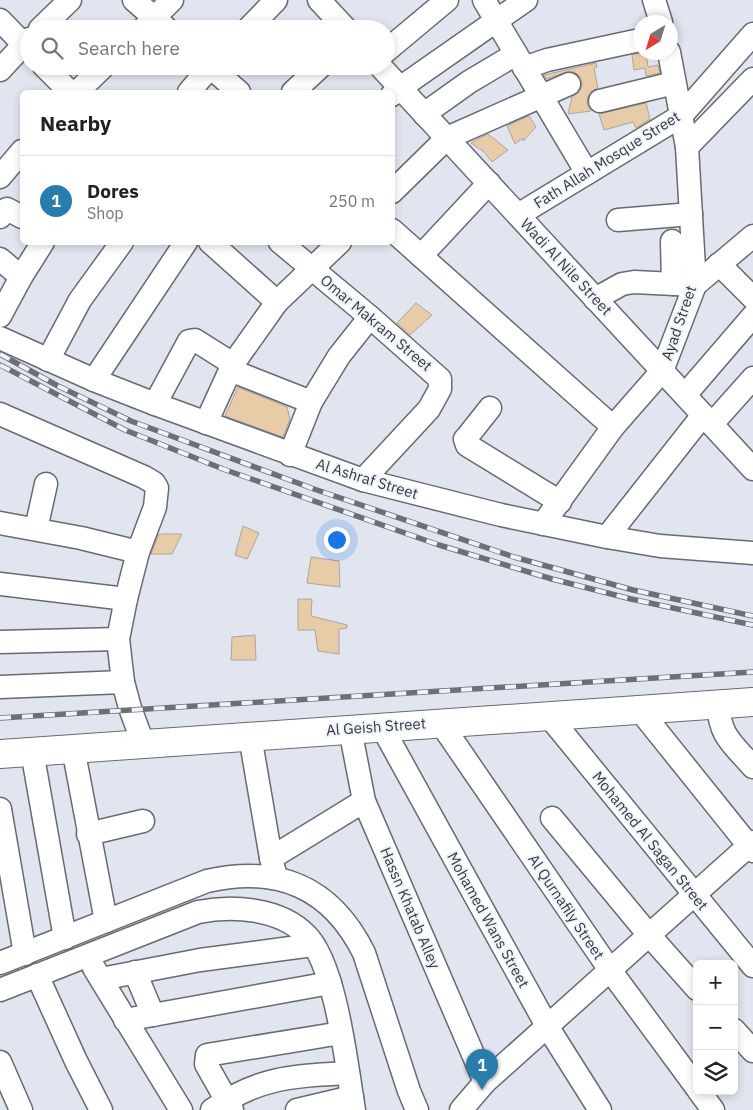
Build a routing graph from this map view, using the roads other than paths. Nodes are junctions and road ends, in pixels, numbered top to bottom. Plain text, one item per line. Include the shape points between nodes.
1 (70, 0) edge
2 (134, 0) edge
3 (172, 0) edge
4 (276, 0) edge
5 (447, 0) edge
6 (484, 0) edge
7 (526, 0) edge
8 (324, 2) edge
9 (0, 20) edge
10 (49, 20) edge
11 (151, 20) edge
12 (158, 20) edge
13 (257, 20) edge
14 (339, 20) edge
15 (496, 21) junction
16 (753, 34) edge
17 (20, 39) edge
18 (633, 41) edge
19 (395, 43) edge
20 (20, 51) edge
21 (670, 60) edge
22 (520, 61) junction
23 (0, 70) edge
24 (53, 75) edge
25 (95, 75) edge
26 (203, 75) edge
27 (220, 75) edge
28 (311, 75) edge
29 (386, 75) edge
30 (753, 79) edge
31 (674, 83) junction
32 (569, 84) dead end
33 (68, 90) edge
34 (79, 90) edge
35 (191, 90) edge
36 (237, 90) edge
37 (295, 90) edge
38 (395, 90) edge
39 (396, 92) edge
40 (541, 97) junction
41 (600, 101) dead end
42 (424, 114) junction
43 (681, 116) junction
44 (447, 138) junction
45 (687, 147) junction
46 (587, 173) junction
47 (489, 184) junction
48 (395, 189) edge
49 (691, 214) junction
50 (518, 216) junction
51 (618, 220) dead end
52 (395, 233) edge
53 (753, 236) edge
54 (672, 241) dead end
55 (41, 245) edge
56 (120, 245) edge
57 (184, 245) edge
58 (213, 245) edge
59 (284, 245) edge
60 (337, 245) edge
61 (421, 256) junction
62 (0, 259) edge
63 (719, 264) junction
64 (312, 269) junction
65 (21, 277) junction
66 (684, 284) junction
67 (753, 298) edge
68 (595, 299) junction
69 (277, 302) junction
70 (0, 316) edge
71 (753, 316) edge
72 (370, 317) junction
73 (0, 338) edge
74 (48, 360) junction
75 (231, 367) junction
76 (662, 371) junction
77 (753, 378) edge
78 (94, 380) junction
79 (685, 395) junction
80 (311, 402) junction
81 (155, 404) junction
82 (490, 408) dead end
83 (0, 414) edge
84 (708, 419) junction
85 (206, 423) junction
86 (613, 427) junction
87 (290, 455) junction
88 (753, 468) edge
89 (364, 480) junction
90 (46, 484) dead end
91 (560, 502) junction
92 (0, 523) edge
93 (544, 524) junction
94 (36, 529) junction
95 (607, 536) junction
96 (138, 552) junction
97 (753, 552) edge
98 (0, 584) edge
99 (126, 599) junction
100 (118, 638) junction
101 (0, 642) edge
102 (123, 682) junction
103 (0, 687) edge
104 (753, 702) edge
105 (718, 704) junction
106 (639, 709) junction
107 (548, 715) junction
108 (440, 722) junction
109 (382, 727) junction
110 (350, 729) junction
111 (250, 736) junction
112 (143, 743) junction
113 (73, 748) junction
114 (32, 751) junction
115 (0, 754) edge
116 (753, 767) edge
117 (364, 801) junction
118 (0, 809) edge
119 (552, 818) dead end
120 (143, 821) dead end
121 (88, 834) junction
122 (751, 846) edge
123 (273, 868) junction
124 (694, 894) junction
125 (106, 922) junction
126 (649, 935) junction
127 (65, 938) junction
128 (313, 945) junction
129 (25, 954) junction
130 (87, 955) junction
131 (0, 963) edge
132 (753, 966) edge
133 (610, 970) junction
134 (135, 972) junction
135 (38, 975) junction
136 (101, 979) junction
137 (330, 983) junction
138 (693, 984) edge
139 (0, 990) edge
140 (153, 1015) junction
141 (125, 1020) junction
142 (547, 1026) junction
143 (341, 1033) junction
144 (738, 1034) edge
145 (753, 1051) edge
146 (0, 1062) edge
147 (348, 1073) junction
148 (485, 1082) junction
149 (693, 1083) edge
150 (702, 1095) edge
151 (353, 1103) edge
152 (408, 1104) edge
153 (223, 1107) edge
154 (20, 1110) edge
155 (101, 1110) edge
156 (181, 1110) edge
157 (297, 1110) edge
158 (461, 1110) edge
159 (600, 1110) edge
160 (713, 1110) edge

1 - 10 street
2 - 11 street
3 - 12 street
4 - 13 street
5 - 19 street
6 - 15 street
7 - 15 street
8 - 14 street
9 - 17 street
15 - 22 street
15 - 39 street
16 - 43 street, Fath Allah Mosque Street
18 - 22 street via 546,60
20 - 23 street
21 - 31 street, Ayad Street
22 - 40 street
22 - 42 street via 469,82
24 - 33 street
25 - 34 street
26 - 35 street
27 - 36 street
28 - 37 street
29 - 38 street, Wadi Al Nile Street
30 - 45 street
31 - 41 street
31 - 43 street, Ayad Street
32 - 40 street
39 - 42 street, Wadi Al Nile Street
40 - 44 street
40 - 46 street
42 - 44 street, Wadi Al Nile Street
43 - 45 street, Ayad Street
43 - 46 street, Fath Allah Mosque Street
44 - 47 street, Wadi Al Nile Street
44 - 48 street
45 - 49 street, Ayad Street
46 - 50 street, Fath Allah Mosque Street
47 - 50 street, Wadi Al Nile Street
47 - 61 street
49 - 51 street
49 - 66 street, Ayad Street
50 - 68 street, Wadi Al Nile Street
52 - 61 street
53 - 63 street
54 - 66 street
55 - 65 street
56 - 74 street via 80,300
57 - 78 street
58 - 69 street
59 - 64 street, Omar Makram Street
60 - 64 street
61 - 86 street
62 - 65 street
63 - 66 street
63 - 67 street
64 - 69 street
64 - 72 street, Omar Makram Street
65 - 70 street
66 - 68 street via 622,284
66 - 76 street, Ayad Street
68 - 76 street, Wadi Al Nile Street
69 - 75 street
71 - 79 street
72 - 80 street via 339,356
72 - 89 street, Omar Makram Street via 436,374 441,383 437,397 428,409
73 - 74 street, Al Ashraf Street
74 - 78 street, Al Ashraf Street
75 - 80 street
75 - 81 street via 196,340 189,341
75 - 85 street
76 - 79 street, Wadi Al Nile Street
76 - 86 street, Ayad Street
77 - 84 street
78 - 81 street, Al Ashraf Street
79 - 84 street, Wadi Al Nile Street
80 - 87 street
81 - 85 street, Al Ashraf Street
82 - 91 street via 467,437 467,445
83 - 96 street via 154,484 157,496
84 - 88 street, Wadi Al Nile Street
84 - 95 street
85 - 87 street, Al Ashraf Street
86 - 91 street, Ayad Street
87 - 89 street, Al Ashraf Street
89 - 93 street, Al Ashraf Street
90 - 94 street
91 - 93 street, Ayad Street
92 - 94 street
93 - 95 street, Al Ashraf Street
94 - 96 street
95 - 97 street, Al Ashraf Street via 660,546
96 - 99 street
98 - 99 street
99 - 100 street
100 - 101 street
100 - 102 street
102 - 103 street
102 - 112 street
104 - 105 main road, Al Geish Street
105 - 106 main road, Al Geish Street
105 - 116 street via 724,735
106 - 107 main road, Al Geish Street
106 - 122 street
107 - 108 main road, Al Geish Street
107 - 124 street, Mohamed Al Sagan Street
108 - 109 main road, Al Geish Street
108 - 133 street, Al Qurnafily Street
109 - 110 main road, Al Geish Street
109 - 142 street, Mohamed Wans Street
110 - 111 main road, Al Geish Street
110 - 117 street, Hassn Khatab Alley
111 - 112 main road, Al Geish Street
111 - 123 street
112 - 113 main road, Al Geish Street
113 - 114 main road, Al Geish Street
113 - 121 street
114 - 115 main road, Al Geish Street
114 - 127 street
117 - 123 street
117 - 148 street, Hassn Khatab Alley
118 - 129 street
119 - 126 street
120 - 121 street
121 - 125 street
122 - 124 street
123 - 125 street via 253,875 207,881
123 - 152 street via 319,898 358,941
124 - 126 street
124 - 132 street, Mohamed Al Sagan Street
125 - 127 street
126 - 133 street
126 - 138 street
127 - 129 street
128 - 130 street via 306,935 278,918 262,912 229,908 198,912
128 - 134 street
128 - 137 street
129 - 131 street
130 - 135 street
130 - 136 street
133 - 142 street
133 - 149 street, Al Qurnafily Street
134 - 136 street
134 - 140 street
135 - 139 street
135 - 155 street
136 - 141 street
137 - 140 street
137 - 143 street
140 - 141 street
141 - 156 street
142 - 148 street
142 - 159 street, Mohamed Wans Street
143 - 147 street
143 - 153 street via 210,1054 206,1064
144 - 145 street
146 - 154 street
147 - 151 street
147 - 153 street via 281,1078 243,1090
148 - 158 street
150 - 160 street, Al Qurnafily Street
151 - 157 street

